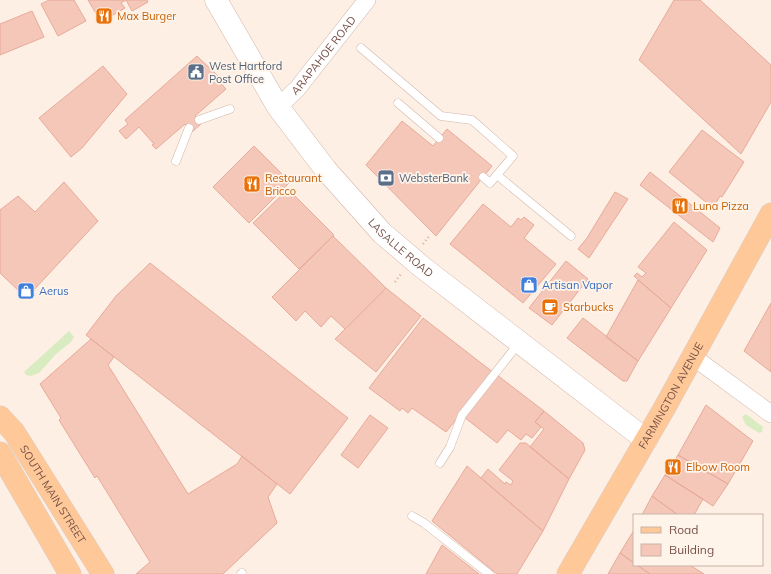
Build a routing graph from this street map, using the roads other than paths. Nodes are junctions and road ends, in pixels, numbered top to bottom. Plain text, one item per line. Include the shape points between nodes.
1 (216, 0) edge
2 (366, 0) edge
3 (361, 48) dead end
4 (398, 103) dead end
5 (278, 107) junction
6 (230, 108) dead end
7 (199, 120) dead end
8 (189, 128) dead end
9 (439, 138) dead end
10 (176, 161) dead end
11 (497, 175) junction
12 (483, 177) dead end
13 (771, 214) edge
14 (571, 236) dead end
15 (519, 343) junction
16 (692, 356) junction
17 (771, 414) edge
18 (0, 417) edge
19 (646, 440) junction
20 (0, 453) edge
21 (440, 463) dead end
22 (412, 516) dead end
23 (70, 574) edge
24 (103, 574) edge
25 (490, 574) edge
26 (568, 574) edge

1 - 5 street, LASALLE ROAD
2 - 5 street, ARAPAHOE ROAD via 297,88
3 - 11 lane via 441,116 472,120 513,156
4 - 9 lane
5 - 15 street, LASALLE ROAD via 326,170 382,233
6 - 7 lane
8 - 10 lane
11 - 12 lane via 490,183
11 - 14 lane
13 - 16 main road, FARMINGTON AVENUE
15 - 19 street, LASALLE ROAD
15 - 21 lane via 462,415 450,447
16 - 17 street
16 - 19 main road, FARMINGTON AVENUE
18 - 24 main road, SOUTH MAIN STREET via 14,432
19 - 26 main road, FARMINGTON AVENUE
20 - 23 main road
22 - 25 lane

